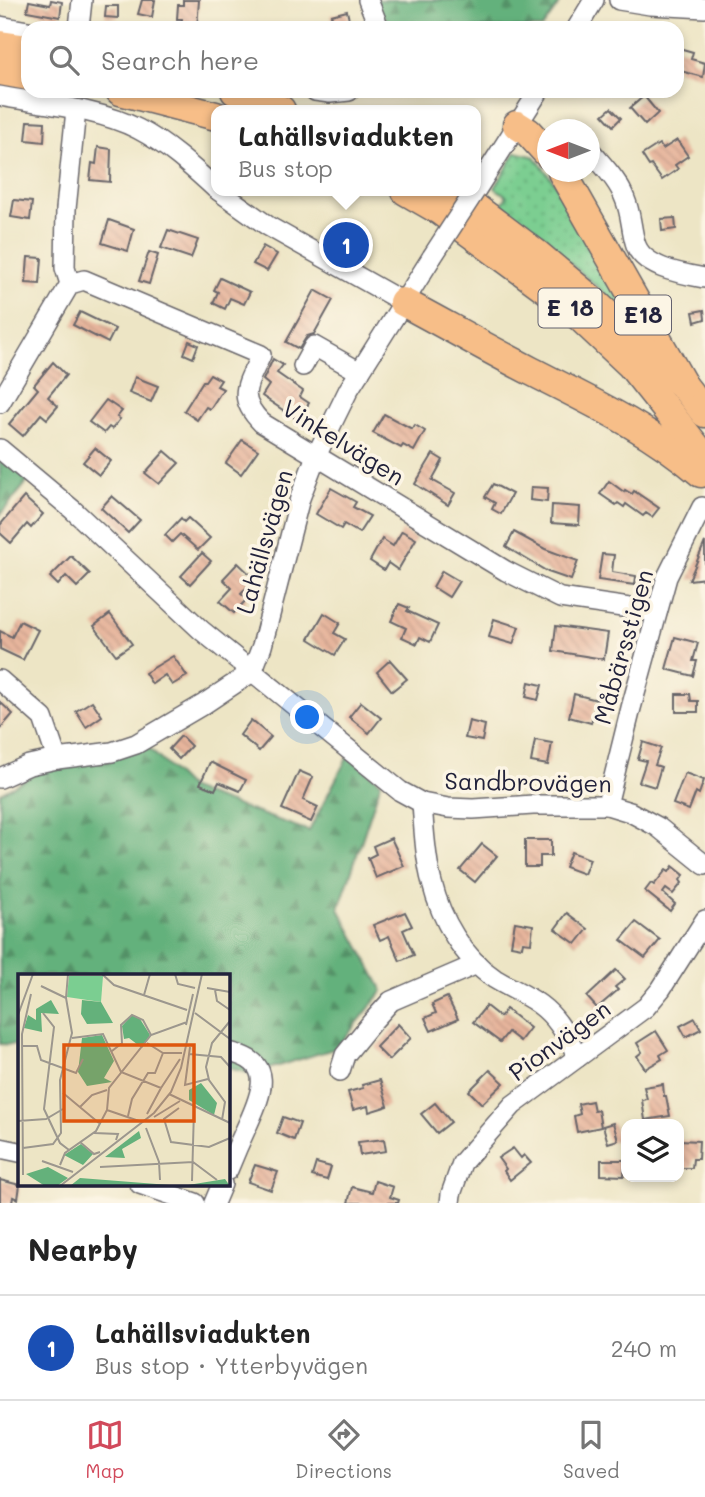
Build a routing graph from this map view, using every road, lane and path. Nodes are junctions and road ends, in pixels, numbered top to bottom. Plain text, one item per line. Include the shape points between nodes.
1 (82, 0) edge
2 (368, 0) edge
3 (594, 0) edge
4 (619, 0) edge
5 (705, 8) edge
6 (80, 21) edge
7 (376, 21) edge
8 (581, 21) edge
9 (0, 26) edge
10 (21, 30) edge
11 (0, 45) edge
12 (21, 48) edge
13 (0, 71) edge
14 (21, 75) edge
15 (0, 96) edge
16 (147, 98) edge
17 (252, 98) edge
18 (534, 98) edge
19 (269, 105) edge
20 (76, 110) junction
21 (211, 115) edge
22 (517, 125) junction
23 (537, 142) edge
24 (600, 162) edge
25 (481, 181) edge
26 (568, 182) edge
27 (211, 184) edge
28 (226, 196) edge
29 (415, 196) edge
30 (460, 196) edge
31 (471, 196) edge
32 (705, 278) edge
33 (69, 284) junction
34 (403, 302) junction
35 (303, 366) dead end
36 (360, 372) junction
37 (683, 385) junction
38 (0, 403) edge
39 (705, 413) edge
40 (0, 449) edge
41 (316, 456) junction
42 (705, 458) edge
43 (705, 476) edge
44 (702, 508) dead end
45 (657, 612) junction
46 (252, 671) junction
47 (0, 680) edge
48 (57, 759) junction
49 (0, 778) edge
50 (422, 803) junction
51 (607, 805) junction
52 (705, 865) edge
53 (705, 920) edge
54 (477, 964) junction
55 (229, 1052) edge
56 (578, 1057) junction
57 (340, 1072) dead end
58 (0, 1148) edge
59 (18, 1152) edge
60 (229, 1168) edge
61 (146, 1186) edge
62 (221, 1186) edge
63 (195, 1203) edge
64 (214, 1203) edge
65 (450, 1203) edge

1 - 6 street
2 - 7 street
3 - 8 street
4 - 5 street
9 - 10 street
11 - 12 highway
13 - 14 highway
15 - 20 street
16 - 21 highway
17 - 19 highway
18 - 22 street, Lahällsvägen
20 - 27 street via 136,127
20 - 33 street via 66,209
22 - 23 highway
22 - 25 street, Lahällsvägen
24 - 32 street via 625,197 636,247 644,258
26 - 37 highway, E18
28 - 34 street via 268,226
29 - 42 highway, E 18 via 564,302 631,365
30 - 37 highway, E 18 via 593,301
31 - 34 street, Lahällsvägen, bridge
33 - 38 street
33 - 41 street, Vinkelvägen via 84,280 261,355 246,388 251,412
34 - 36 street, Lahällsvägen
34 - 43 highway via 608,410 677,452
35 - 36 street via 314,346
36 - 41 street, Lahällsvägen
37 - 39 highway, E 18
40 - 46 street, Sandbrovägen
41 - 45 street, Vinkelvägen via 506,571 560,598
41 - 46 street, Lahällsvägen
44 - 45 street, Måbärsstigen via 667,578
45 - 51 street, Måbärsstigen
46 - 48 street via 136,744
46 - 50 street, Sandbrovägen via 400,792
47 - 48 street via 43,719
48 - 49 street
50 - 51 street, Sandbrovägen via 473,809
50 - 54 street via 440,909
51 - 52 street, Sandbrovägen via 658,827
53 - 56 street, Pionvägen via 646,1007
54 - 56 street via 545,1009
54 - 57 street via 391,1001 345,1055
55 - 60 street via 255,1065 262,1085
56 - 65 street, Pionvägen via 513,1105 489,1132 462,1163
58 - 59 street
61 - 63 street
62 - 64 street

